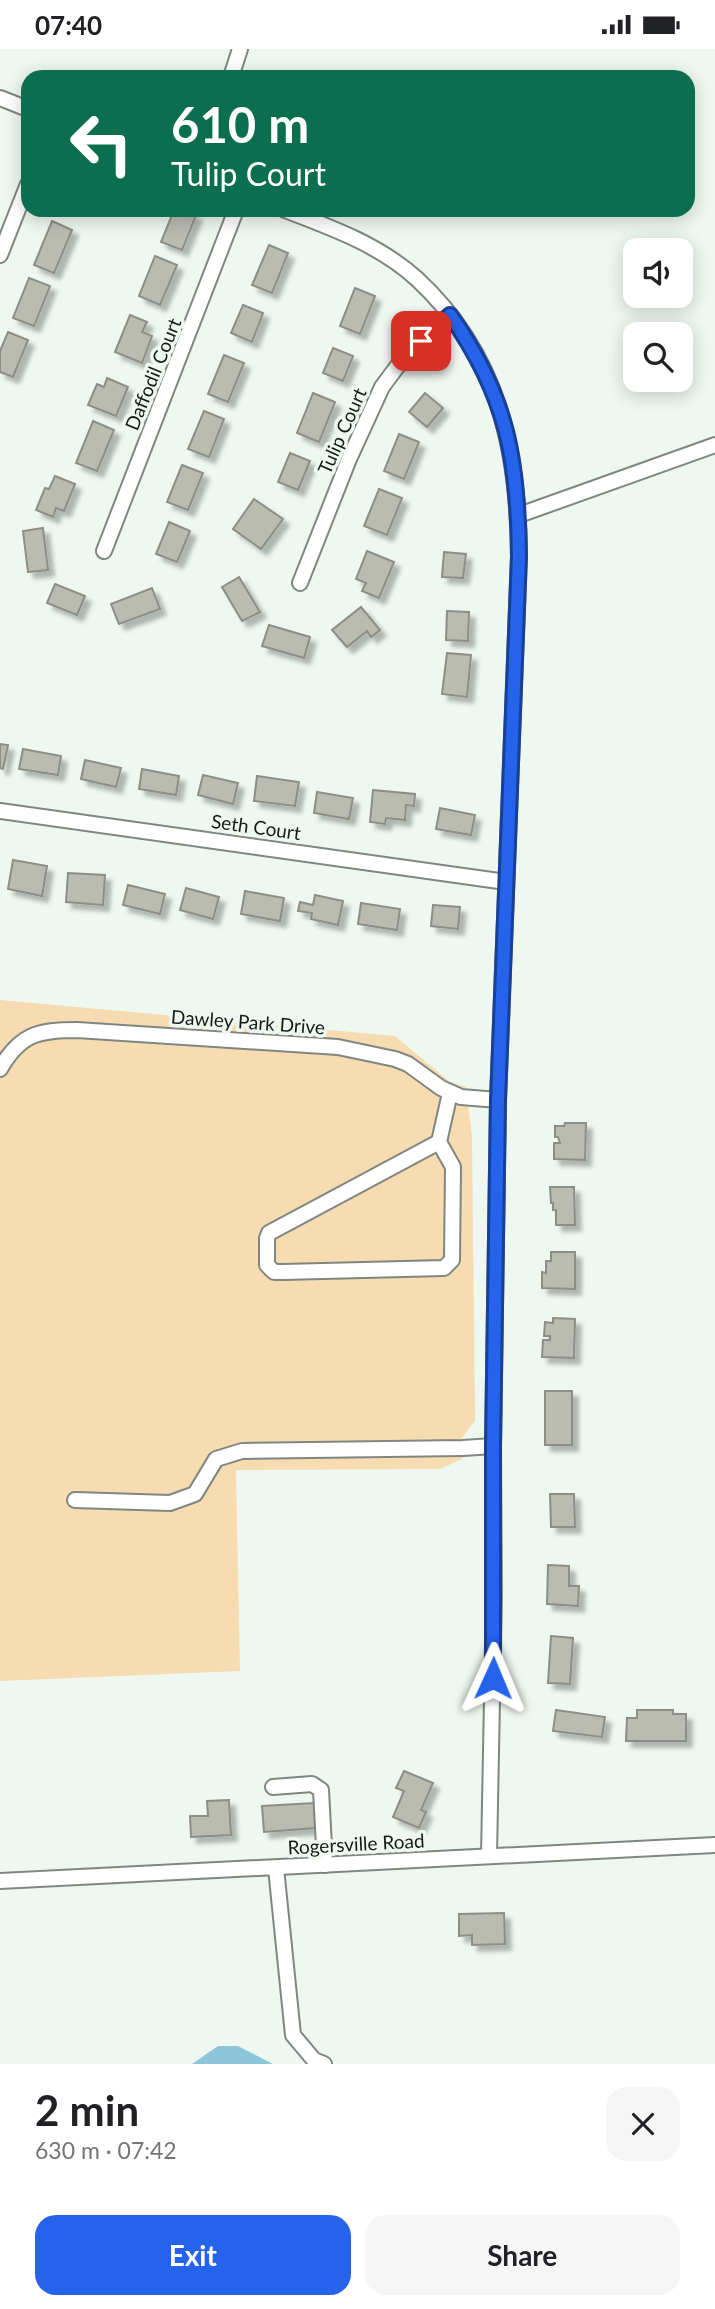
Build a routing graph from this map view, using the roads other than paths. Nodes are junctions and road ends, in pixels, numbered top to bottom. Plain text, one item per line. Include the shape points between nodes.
1 (240, 49) edge
2 (233, 70) edge
3 (0, 97) edge
4 (21, 106) edge
5 (21, 202) edge
6 (233, 217) edge
7 (302, 217) edge
8 (0, 255) edge
9 (450, 315) junction
10 (715, 445) edge
11 (519, 515) junction
12 (104, 551) dead end
13 (300, 583) dead end
14 (0, 811) edge
15 (506, 882) junction
16 (0, 1069) edge
17 (450, 1093) junction
18 (498, 1100) junction
19 (439, 1142) junction
20 (493, 1446) junction
21 (75, 1500) dead end
22 (273, 1787) dead end
23 (715, 1845) edge
24 (489, 1856) junction
25 (325, 1865) junction
26 (276, 1868) junction
27 (0, 1881) edge
28 (324, 2064) edge

1 - 2 street
3 - 4 street
5 - 8 street
6 - 12 street, Daffodil Court
7 - 9 street via 350,236 392,261 416,278
9 - 11 street via 494,391 512,456
9 - 13 street, Tulip Court via 408,352 383,387
10 - 11 street
11 - 15 street
14 - 15 street, Seth Court
15 - 18 street
16 - 17 street, Dawley Park Drive via 31,1035 77,1030 348,1049 408,1064
17 - 18 street, Dawley Park Drive
17 - 19 street
18 - 20 street
19 - 19 street via 453,1167 450,1264 443,1268 283,1272 274,1272 267,1265 270,1233
20 - 21 street via 242,1451 216,1459 195,1494 170,1503
20 - 24 street
22 - 25 street via 312,1784 321,1790
23 - 24 street, Rogersville Road
24 - 25 street, Rogersville Road
25 - 26 street, Rogersville Road
26 - 27 street, Rogersville Road
26 - 28 street via 293,2035 314,2060

